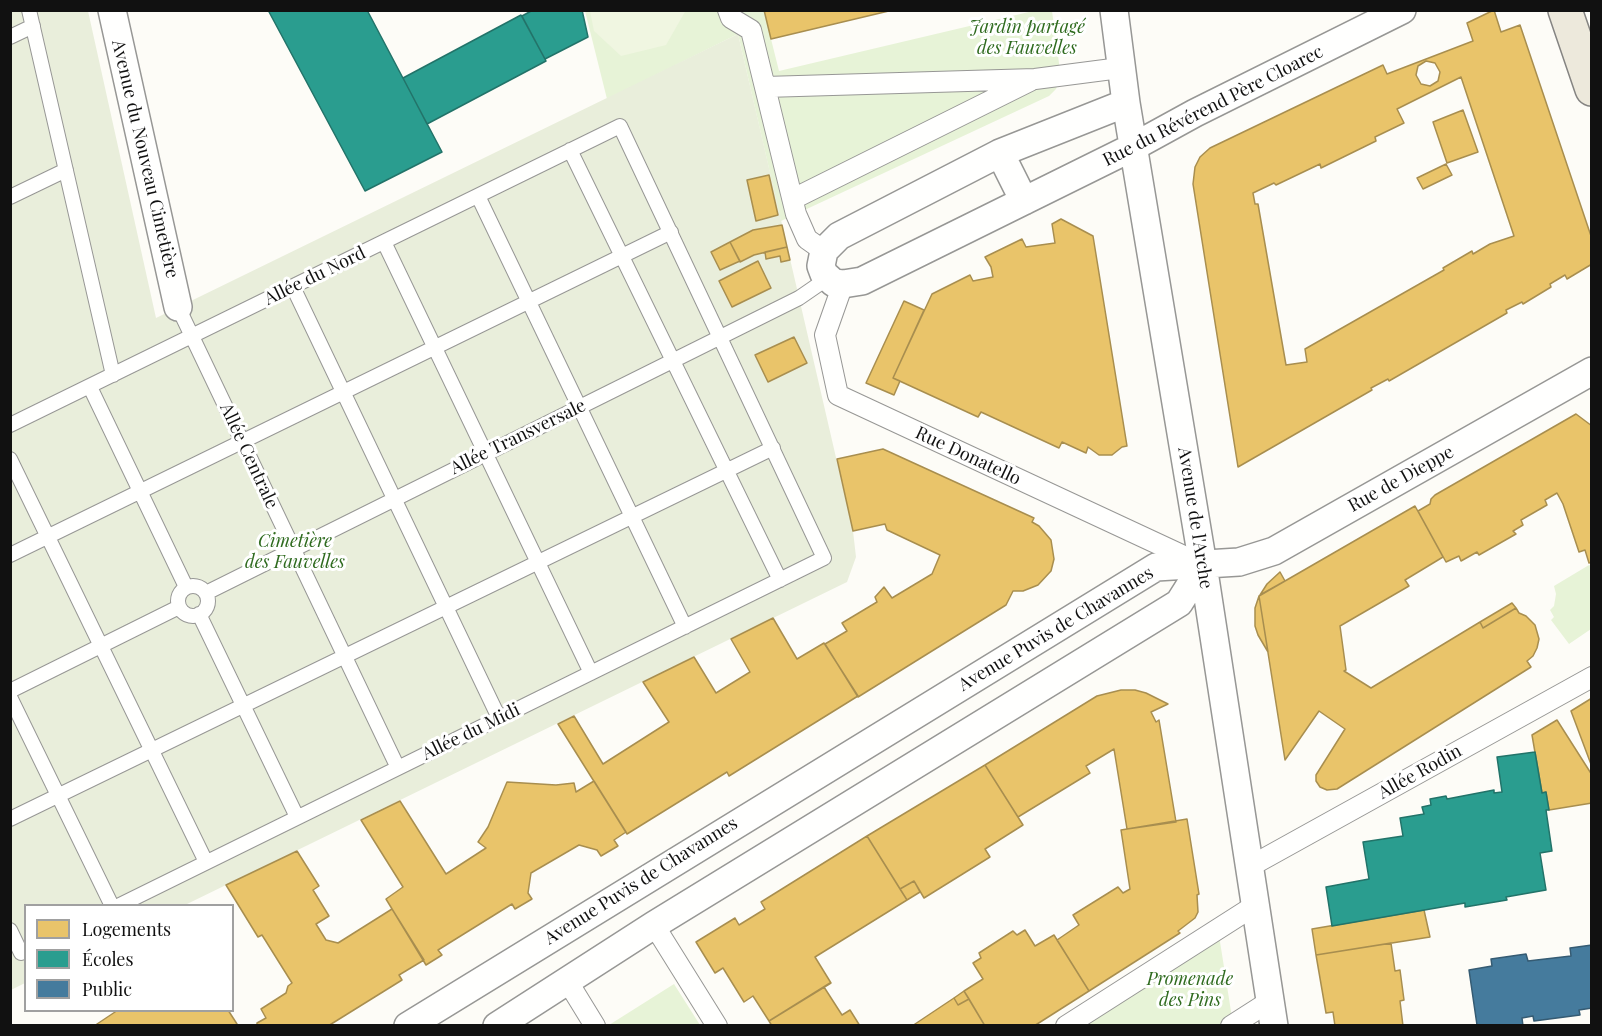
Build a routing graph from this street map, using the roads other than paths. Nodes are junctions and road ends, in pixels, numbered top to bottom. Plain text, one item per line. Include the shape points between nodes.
1 (29, 10) edge
2 (112, 10) edge
3 (728, 10) edge
4 (1114, 10) edge
5 (1402, 10) edge
6 (1565, 10) edge
7 (33, 26) junction
8 (10, 37) edge
9 (1120, 68) junction
10 (1035, 79) junction
11 (765, 87) junction
12 (1592, 89) edge
13 (1126, 103) junction
14 (1133, 147) junction
15 (570, 150) junction
16 (1000, 153) junction
17 (66, 170) junction
18 (478, 196) junction
19 (10, 197) edge
20 (793, 199) junction
21 (1024, 201) junction
22 (670, 232) junction
23 (384, 242) junction
24 (824, 251) junction
25 (622, 256) junction
26 (836, 281) junction
27 (292, 287) junction
28 (528, 301) junction
29 (178, 307) joint
30 (193, 336) junction
31 (721, 337) junction
32 (435, 347) junction
33 (673, 360) junction
34 (1592, 371) edge
35 (113, 375) junction
36 (90, 387) junction
37 (343, 393) junction
38 (579, 407) junction
39 (10, 425) edge
40 (243, 442) junction
41 (773, 448) junction
42 (486, 454) junction
43 (10, 459) edge
44 (727, 471) junction
45 (140, 491) junction
46 (394, 500) junction
47 (632, 517) junction
48 (48, 537) junction
49 (294, 550) junction
50 (10, 555) edge
51 (538, 562) junction
52 (1203, 565) junction
53 (780, 580) junction
54 (186, 587) junction
55 (206, 593) junction
56 (179, 607) junction
57 (446, 608) junction
58 (199, 614) junction
59 (685, 627) junction
60 (101, 645) junction
61 (345, 657) junction
62 (591, 673) junction
63 (1592, 677) edge
64 (10, 691) edge
65 (10, 697) edge
66 (243, 706) junction
67 (499, 718) junction
68 (152, 751) junction
69 (398, 768) junction
70 (59, 796) junction
71 (297, 817) junction
72 (10, 819) edge
73 (206, 862) junction
74 (1249, 867) junction
75 (111, 904) edge
76 (122, 904) edge
77 (1254, 906) junction
78 (654, 925) junction
79 (10, 930) edge
80 (19, 954) edge
81 (568, 982) junction
82 (1272, 1013) edge
83 (408, 1026) edge
84 (497, 1026) edge
85 (595, 1026) edge
86 (717, 1026) edge
87 (1066, 1026) edge
88 (1231, 1026) edge

1 - 7 lane
2 - 29 street, Avenue du Nouveau Cimetière
3 - 11 street via 731,18 751,30
4 - 9 street, Avenue de l'Arche
5 - 14 street, Rue du Révérend Père Cloarec
6 - 12 main road
7 - 8 lane
7 - 17 lane
9 - 10 street
9 - 13 street, Avenue de l'Arche
10 - 11 street
10 - 20 street
11 - 20 street
13 - 14 street, Avenue de l'Arche
13 - 16 street
14 - 21 street, Rue du Révérend Père Cloarec
14 - 52 street, Avenue de l'Arche
15 - 18 lane, Allée du Nord
15 - 22 lane, Allée du Nord via 620,126
15 - 25 lane
16 - 21 street
16 - 24 street via 839,236
17 - 19 lane
17 - 35 lane
18 - 23 lane, Allée du Nord
18 - 28 lane
20 - 24 street via 807,239
21 - 26 street, Rue du Révérend Père Cloarec via 862,280
22 - 25 lane
22 - 31 lane
23 - 27 lane, Allée du Nord
23 - 32 lane
24 - 26 street via 821,266
25 - 28 lane
25 - 33 lane
26 - 31 lane, Allée Transversale
26 - 52 street, Rue Donatello via 825,335 838,395
27 - 30 lane, Allée du Nord
27 - 37 lane
28 - 32 lane
28 - 38 lane
29 - 30 lane, Allée Centrale
30 - 35 lane, Allée du Nord
30 - 40 lane, Allée Centrale
31 - 33 lane, Allée Transversale
31 - 41 lane
32 - 37 lane
32 - 42 lane
33 - 38 lane, Allée Transversale
33 - 44 lane
34 - 52 street, Rue de Dieppe via 1274,551 1239,562
35 - 36 lane, Allée du Nord
36 - 39 lane, Allée du Nord
36 - 45 lane
37 - 40 lane
37 - 46 lane
38 - 42 lane, Allée Transversale
38 - 47 lane
40 - 45 lane
40 - 49 lane, Allée Centrale
41 - 44 lane
41 - 53 lane, Allée du Midi via 824,558
42 - 46 lane, Allée Transversale
42 - 51 lane
43 - 48 lane
44 - 47 lane
44 - 53 lane
45 - 48 lane
45 - 54 lane
46 - 49 lane, Allée Transversale
46 - 57 lane
47 - 51 lane
47 - 59 lane
48 - 50 lane
48 - 60 lane
49 - 55 lane, Allée Transversale
49 - 61 lane, Allée Centrale
51 - 57 lane
51 - 62 lane
52 - 74 street, Avenue de l'Arche
52 - 78 street via 1179,603
52 - 83 street, Avenue Puvis de Chavannes via 1156,567
53 - 59 lane, Allée du Midi
54 - 55 lane via 200,587
54 - 56 lane via 180,593
55 - 58 lane via 206,608
56 - 58 lane via 186,614
56 - 60 lane
57 - 61 lane
57 - 67 lane
58 - 66 lane
59 - 62 lane, Allée du Midi
60 - 64 lane
60 - 68 lane
61 - 66 lane
61 - 69 lane, Allée Centrale
62 - 67 lane, Allée du Midi
63 - 74 street, Allée Rodin
65 - 70 lane
66 - 68 lane
66 - 71 lane
67 - 69 lane, Allée du Midi
68 - 70 lane
68 - 73 lane
69 - 71 lane, Allée du Midi
70 - 72 lane
70 - 75 lane
71 - 73 lane, Allée du Midi
73 - 76 lane, Allée du Midi
74 - 77 street, Avenue de l'Arche
77 - 82 street, Avenue de l'Arche
77 - 87 street
78 - 81 street
78 - 86 street
79 - 80 lane
81 - 84 street
81 - 85 street
82 - 88 street

